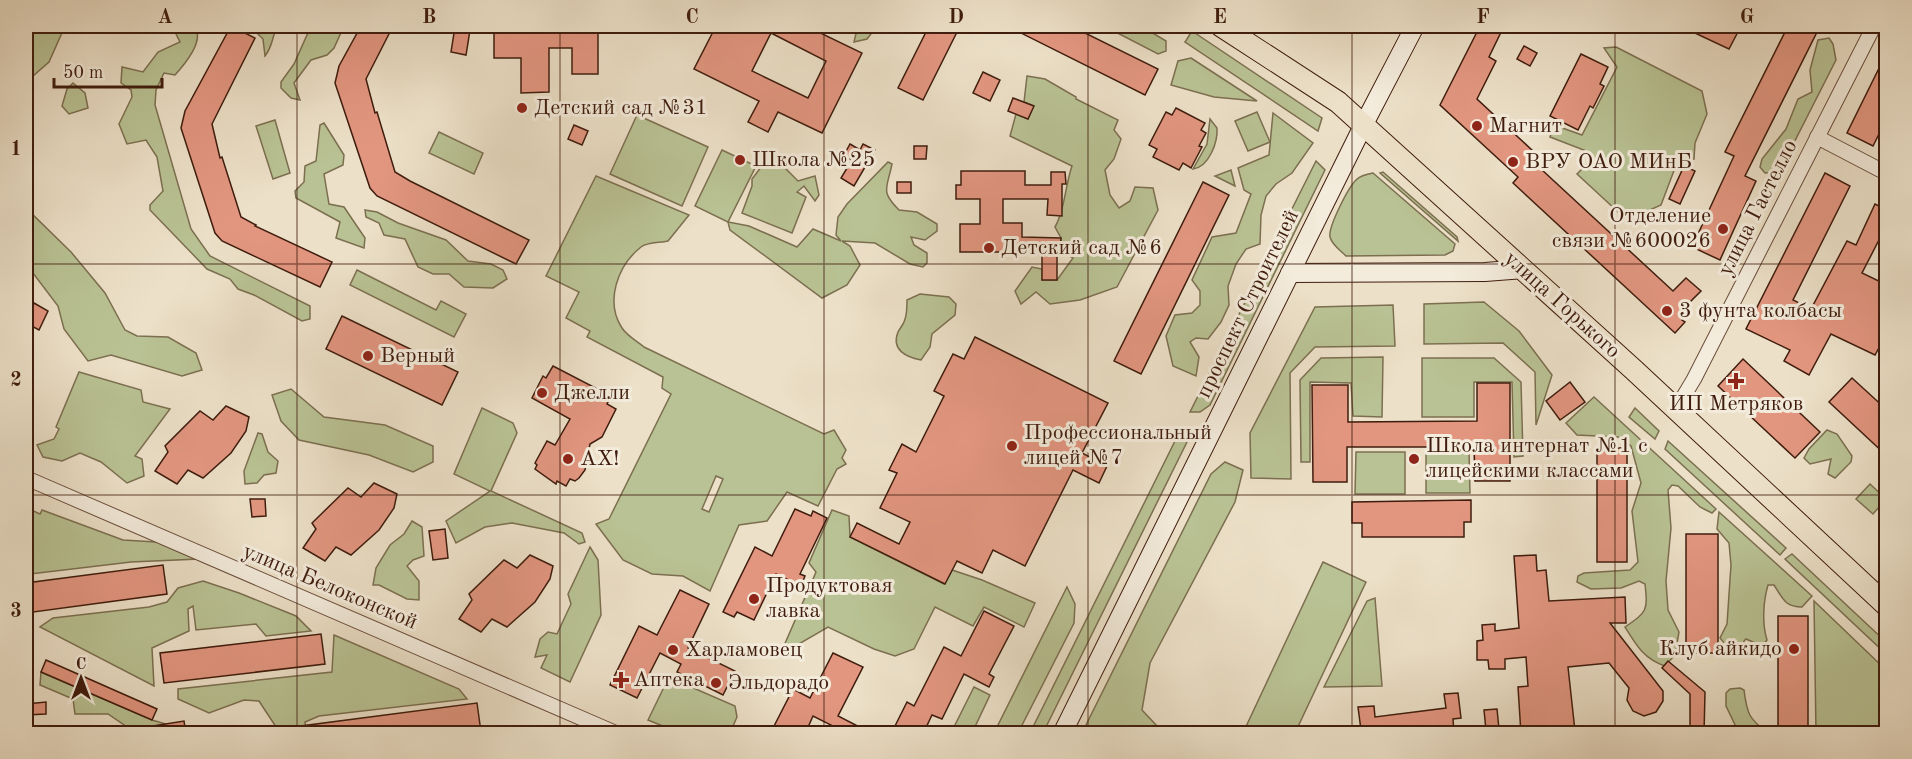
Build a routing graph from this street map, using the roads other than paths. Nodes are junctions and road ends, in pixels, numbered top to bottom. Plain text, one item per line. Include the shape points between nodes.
1 (1221, 26) edge
2 (1415, 26) edge
3 (1874, 26) edge
4 (1363, 126) junction
5 (1817, 137) junction
6 (1887, 173) edge
7 (1524, 269) junction
8 (1290, 273) junction
9 (1676, 409) junction
10 (26, 478) edge
11 (1887, 605) edge
12 (611, 732) edge
13 (1062, 734) edge

1 - 4 main road, улица Горького via 1338,102
2 - 4 main road, проспект Строителей
3 - 5 street, улица Гастелло
4 - 7 main road, улица Горького
4 - 8 main road, проспект Строителей
5 - 6 street
5 - 9 street, улица Гастелло
7 - 8 main road
7 - 9 main road, улица Горького
8 - 13 main road, проспект Строителей
9 - 11 main road, улица Горького
10 - 12 street, улица Белоконской

